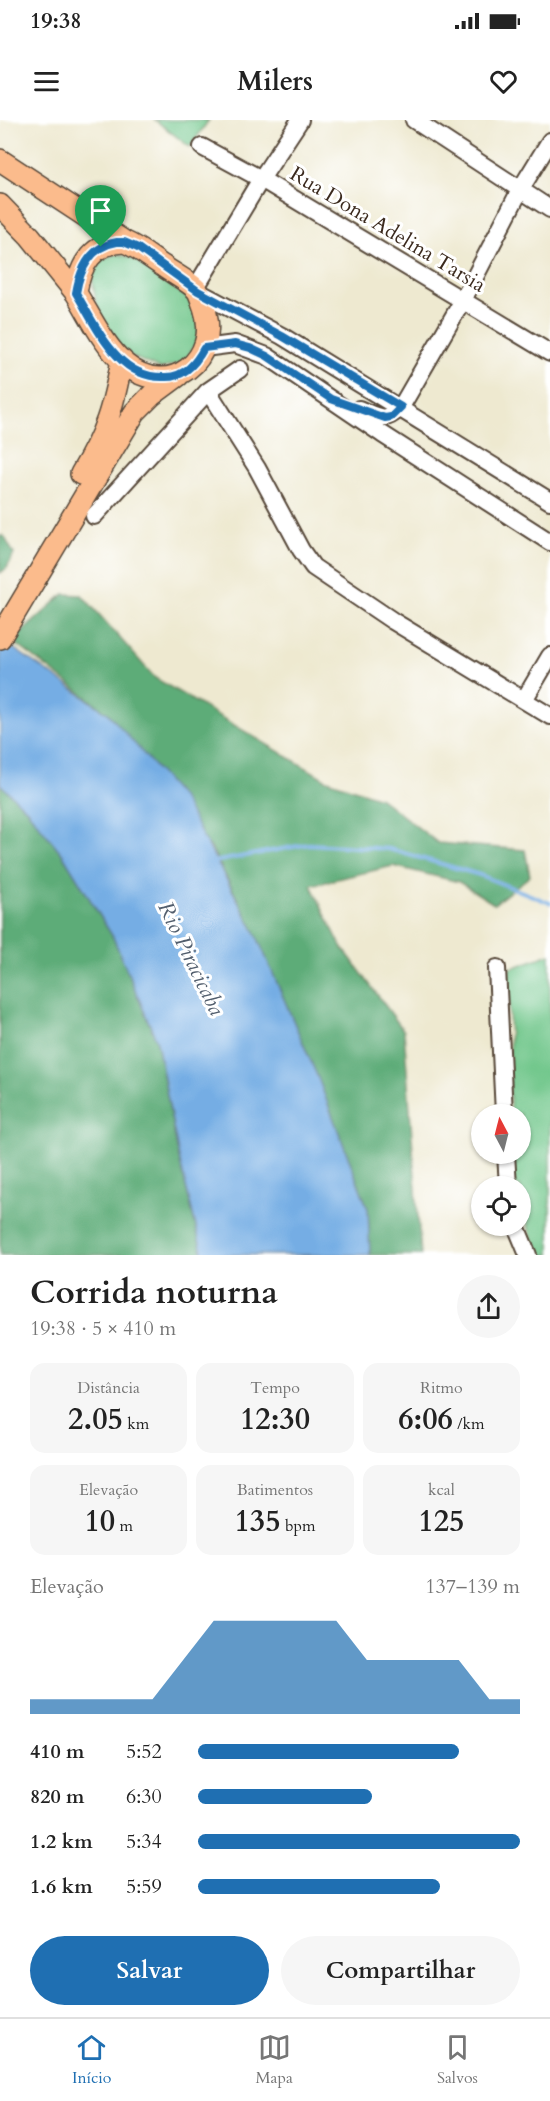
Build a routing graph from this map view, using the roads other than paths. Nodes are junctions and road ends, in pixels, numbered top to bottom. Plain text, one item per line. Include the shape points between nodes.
1 (300, 120) edge
2 (414, 120) edge
3 (550, 141) edge
4 (202, 147) dead end
5 (0, 160) edge
6 (261, 179) junction
7 (520, 190) junction
8 (0, 205) edge
9 (550, 209) edge
10 (124, 242) junction
11 (196, 290) junction
12 (76, 293) junction
13 (463, 300) junction
14 (204, 348) junction
15 (550, 353) edge
16 (122, 360) junction
17 (240, 369) dead end
18 (180, 374) junction
19 (208, 391) junction
20 (331, 399) junction
21 (401, 407) junction
22 (550, 501) edge
23 (94, 516) dead end
24 (550, 542) edge
25 (5, 616) edge
26 (0, 638) edge
27 (550, 656) edge
28 (525, 700) junction
29 (550, 716) edge
30 (497, 968) dead end
31 (504, 1104) edge
32 (520, 1236) edge
33 (528, 1255) edge

1 - 6 street
2 - 7 street
3 - 7 street
4 - 6 street, Rua Dona Adelina Tarsia
5 - 10 main road
6 - 11 street
6 - 13 street, Rua Dona Adelina Tarsia
7 - 9 street
7 - 13 street
8 - 12 main road
10 - 11 main road
10 - 12 main road via 109,243 91,255 83,267
11 - 14 main road via 208,322
11 - 21 street
12 - 16 main road
13 - 15 street, Rua Dona Adelina Tarsia
13 - 21 street
14 - 18 main road via 199,359
14 - 20 street via 235,344 250,348
16 - 18 main road via 133,370 151,376
16 - 25 main road via 114,404 103,435
17 - 19 street
18 - 25 main road via 135,412
19 - 23 street
19 - 28 street via 313,567 393,621
20 - 21 street via 385,418
20 - 24 street
21 - 22 street
25 - 26 main road
27 - 28 street
28 - 29 street
30 - 31 street
32 - 33 street

